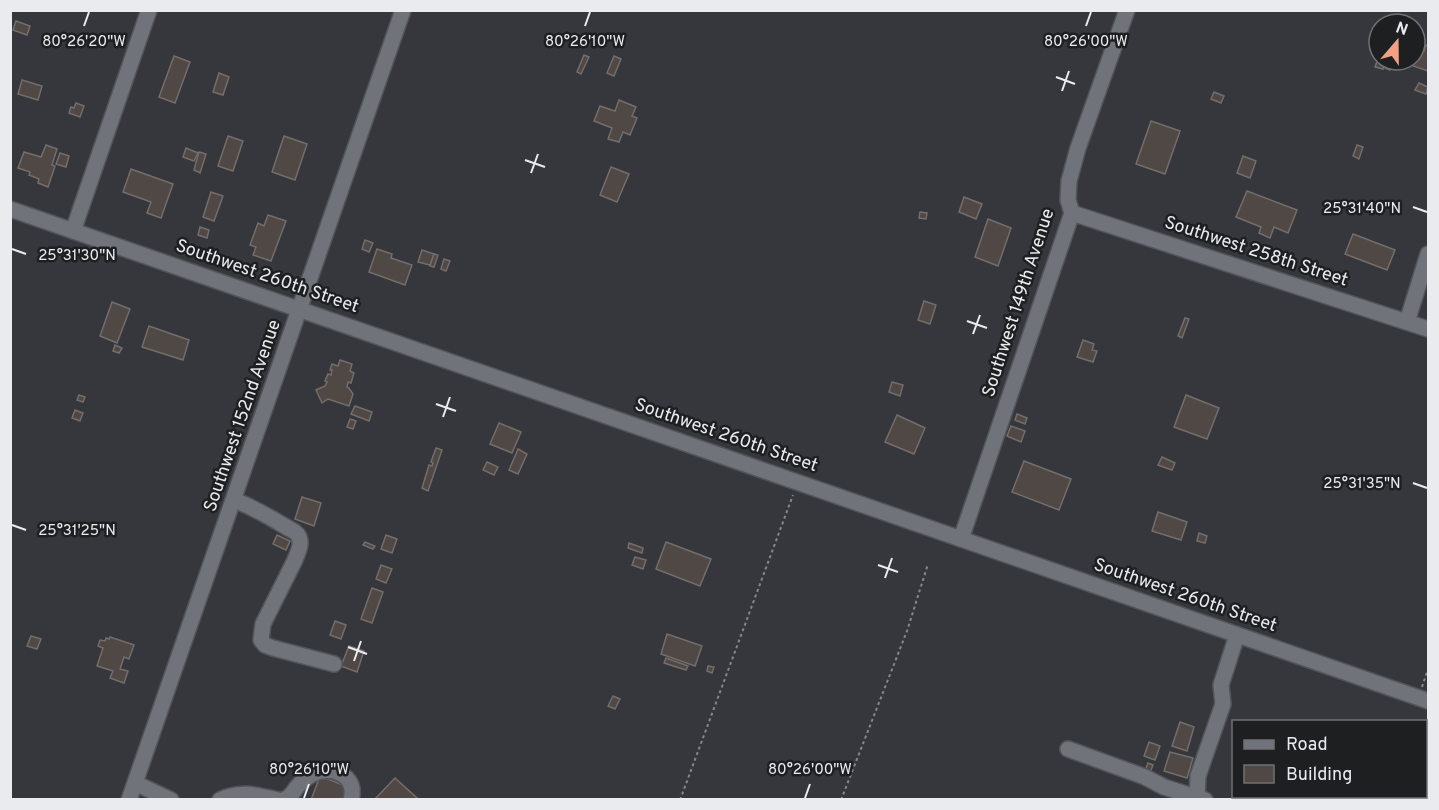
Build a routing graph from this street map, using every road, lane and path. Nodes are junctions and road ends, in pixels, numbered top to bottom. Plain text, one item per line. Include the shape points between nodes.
1 (149, 10) edge
2 (403, 10) edge
3 (1127, 10) edge
4 (10, 209) edge
5 (1072, 213) junction
6 (73, 231) junction
7 (1428, 254) edge
8 (300, 309) junction
9 (1407, 322) junction
10 (1428, 329) edge
11 (798, 482) junction
12 (234, 500) junction
13 (961, 539) junction
14 (928, 564) dead end
15 (1237, 635) junction
16 (334, 664) dead end
17 (1428, 669) edge
18 (1423, 699) edge
19 (1068, 749) dead end
20 (135, 783) junction
21 (1201, 798) edge
22 (129, 800) edge
23 (171, 800) edge
24 (220, 800) edge
25 (278, 800) edge
26 (283, 800) edge
27 (351, 800) edge
28 (680, 800) edge
29 (842, 800) edge

1 - 6 street
2 - 8 street, Southwest 152nd Avenue
3 - 5 street, Southwest 149th Avenue via 1069,181
4 - 6 street, Southwest 260th Street
5 - 9 street, Southwest 258th Street
5 - 13 street, Southwest 149th Avenue
6 - 8 street, Southwest 260th Street
7 - 9 street
8 - 11 street, Southwest 260th Street
8 - 12 street, Southwest 152nd Avenue
9 - 10 street, Southwest 258th Street
11 - 13 street, Southwest 260th Street
11 - 28 path
12 - 16 street via 295,532 301,539 263,624 261,640 273,648
12 - 20 street, Southwest 152nd Avenue
13 - 15 street, Southwest 260th Street
14 - 29 path via 907,631
15 - 18 street, Southwest 260th Street
15 - 21 street via 1221,685 1223,704 1198,776
17 - 18 path
19 - 21 street
20 - 22 street, Southwest 152nd Avenue
20 - 23 street
24 - 25 street via 238,794
26 - 27 street via 308,775 319,771 340,773 348,779 352,785

